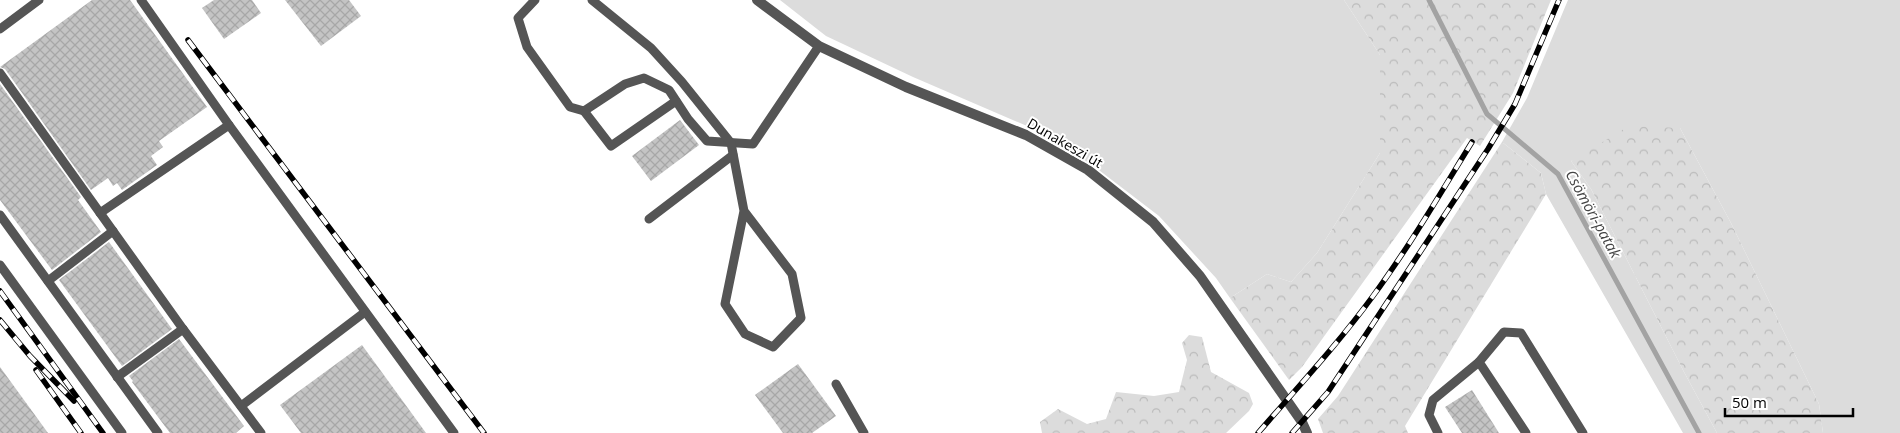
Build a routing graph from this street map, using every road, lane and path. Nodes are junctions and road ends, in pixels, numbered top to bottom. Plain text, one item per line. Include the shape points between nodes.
1 (39, 0) edge
2 (141, 0) edge
3 (535, 0) edge
4 (592, 0) edge
5 (757, 0) edge
6 (0, 29) edge
7 (819, 46) junction
8 (0, 73) edge
9 (676, 101) junction
10 (584, 111) junction
11 (229, 125) junction
12 (731, 143) junction
13 (733, 155) junction
14 (744, 211) junction
15 (100, 213) junction
16 (0, 214) edge
17 (649, 219) dead end
18 (113, 231) junction
19 (0, 265) edge
20 (48, 281) junction
21 (365, 312) junction
22 (183, 329) junction
23 (1480, 362) junction
24 (117, 377) junction
25 (836, 384) dead end
26 (241, 406) junction
27 (258, 432) edge
28 (122, 433) edge
29 (158, 433) edge
30 (454, 433) edge
31 (864, 433) edge
32 (1307, 433) edge
33 (1438, 433) edge
34 (1526, 433) edge
35 (1583, 433) edge

1 - 6 lane
2 - 11 lane
3 - 10 lane via 518,18 527,47 570,107
4 - 12 lane via 650,48
5 - 7 street, Dunakeszi út
7 - 12 lane via 754,144
7 - 32 street, Dunakeszi út via 906,87 1026,136 1088,170 1154,222 1194,269
8 - 15 lane
9 - 10 lane via 669,90 644,78 626,84
9 - 10 lane via 611,146
9 - 12 lane via 708,141
11 - 15 lane
11 - 21 lane
12 - 13 lane
13 - 14 lane
13 - 17 lane
14 - 14 lane via 792,274 801,318 773,347 746,334 725,304
15 - 18 lane
16 - 20 lane
18 - 20 lane
18 - 22 lane
19 - 28 lane
20 - 24 lane
21 - 26 lane
21 - 30 lane
22 - 24 lane
22 - 26 lane
23 - 33 lane via 1433,400 1430,415
23 - 34 lane
23 - 35 lane via 1504,332 1521,333
24 - 29 lane
25 - 31 lane
26 - 27 lane

